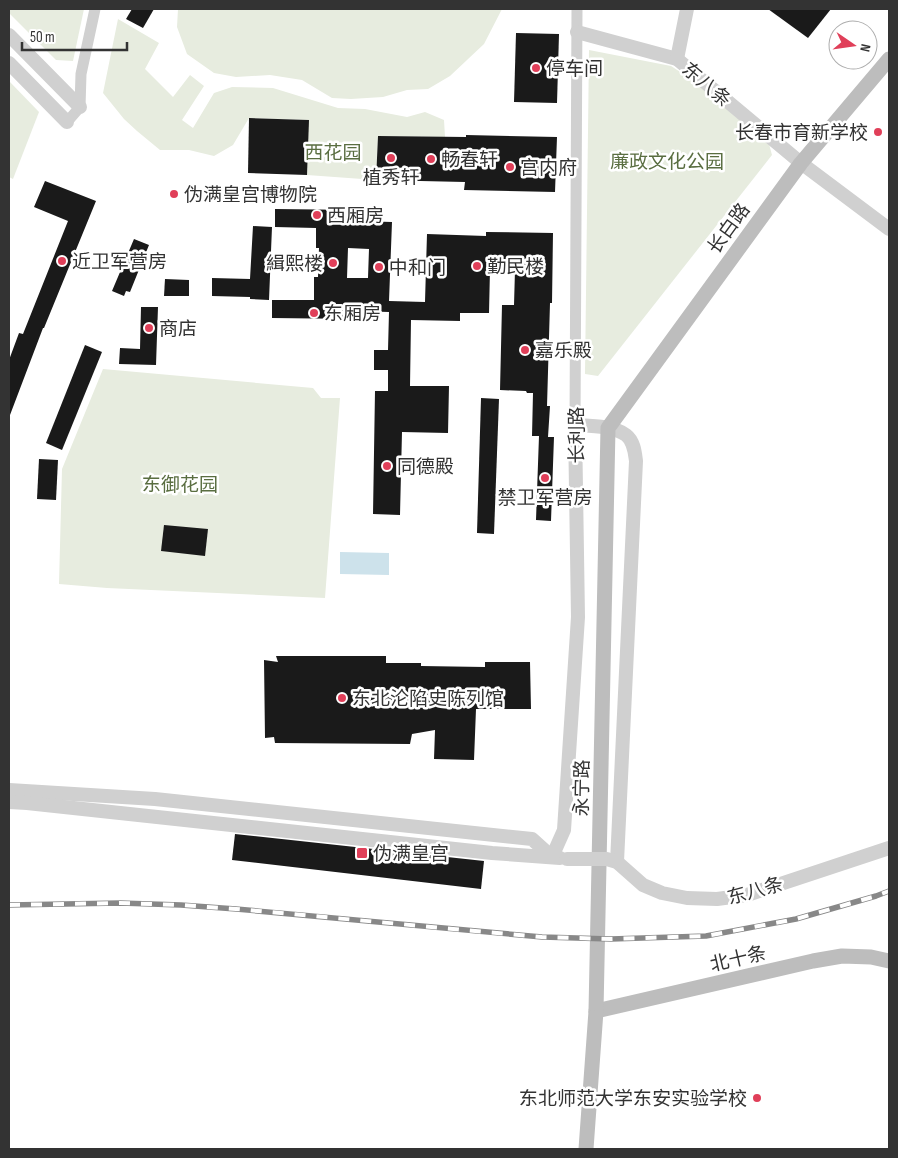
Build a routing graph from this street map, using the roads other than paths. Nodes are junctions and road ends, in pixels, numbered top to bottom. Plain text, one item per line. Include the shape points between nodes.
1 (95, 9) edge
2 (577, 9) edge
3 (687, 9) edge
4 (577, 32) junction
5 (9, 34) edge
6 (677, 59) junction
7 (889, 59) edge
8 (9, 63) edge
9 (80, 107) junction
10 (67, 122) joint
11 (801, 163) junction
12 (889, 229) edge
13 (575, 425) junction
14 (608, 428) junction
15 (9, 790) edge
16 (9, 802) edge
17 (889, 848) edge
18 (552, 858) junction
19 (612, 861) junction
20 (889, 961) edge
21 (596, 1011) junction
22 (586, 1149) edge

1 - 9 street via 81,74
2 - 4 street, 长利路
3 - 6 street
4 - 6 street, 东八条
4 - 13 street, 长利路
5 - 9 street
6 - 11 street, 东八条
7 - 11 main road, 长白路
8 - 10 street
9 - 10 street
11 - 12 street, 东八条
11 - 14 main road, 长白路
13 - 14 street
13 - 18 street, 长利路 via 578,617 564,830
14 - 19 street via 628,436 635,448 636,461
14 - 21 main road, 永宁路
15 - 18 street via 154,799 532,839
16 - 18 street
17 - 19 street, 东八条 via 747,895 717,900 662,893 643,885
18 - 19 street, bridge
20 - 21 main road, 北十条 via 842,956 823,959
21 - 22 main road, 永宁路

